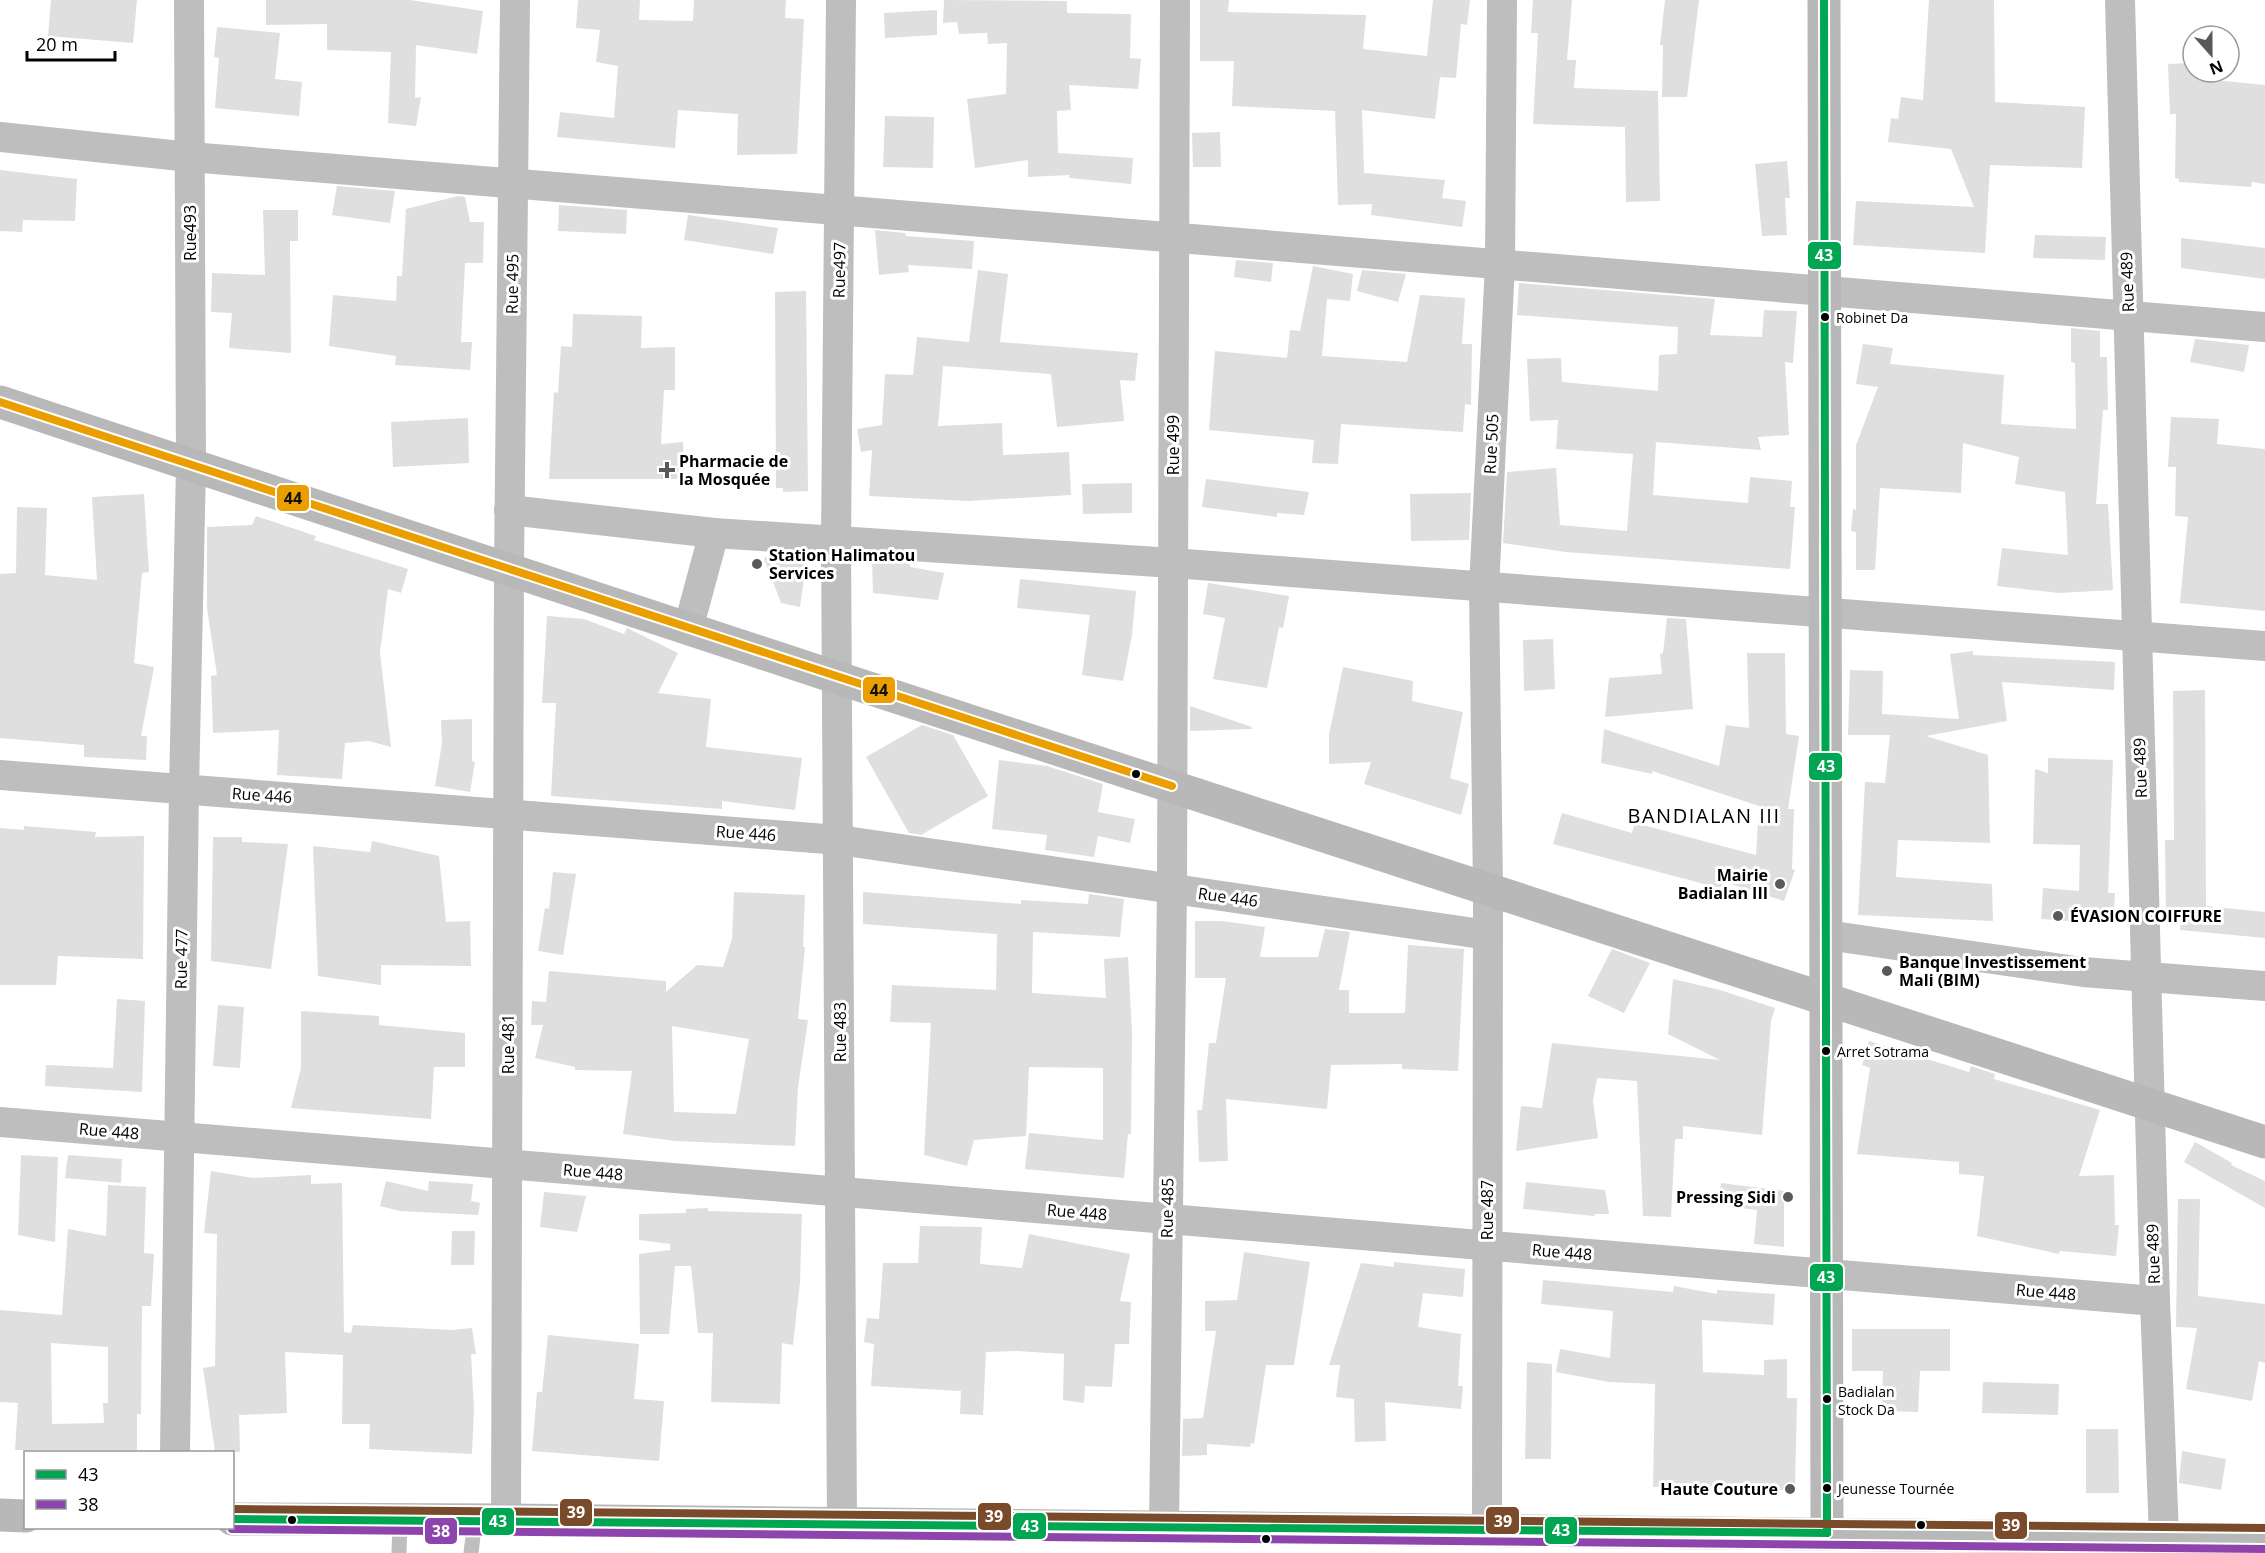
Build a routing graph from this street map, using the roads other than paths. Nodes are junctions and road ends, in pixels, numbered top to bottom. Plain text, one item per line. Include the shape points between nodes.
1 (189, 0) edge
2 (515, 0) edge
3 (841, 0) edge
4 (1175, 0) edge
5 (1502, 0) edge
6 (1824, 0) edge
7 (2120, 0) edge
8 (0, 137) edge
9 (190, 157) junction
10 (513, 183) junction
11 (840, 211) junction
12 (1174, 237) junction
13 (1500, 264) junction
14 (1824, 291) junction
15 (2128, 315) junction
16 (2265, 327) edge
17 (0, 402) edge
18 (191, 466) junction
19 (509, 510) junction
20 (714, 533) junction
21 (836, 541) junction
22 (1173, 563) junction
23 (509, 569) junction
24 (1484, 588) junction
25 (1825, 613) junction
26 (688, 629) junction
27 (2137, 636) junction
28 (2265, 646) edge
29 (838, 678) junction
30 (0, 775) edge
31 (1172, 786) junction
32 (184, 789) junction
33 (508, 814) junction
34 (839, 840) junction
35 (1172, 889) junction
36 (1488, 889) junction
37 (1488, 935) junction
38 (1826, 935) junction
39 (2146, 977) junction
40 (2265, 986) edge
41 (1826, 997) junction
42 (2149, 1103) junction
43 (0, 1122) edge
44 (179, 1137) junction
45 (2265, 1142) edge
46 (507, 1164) junction
47 (841, 1192) junction
48 (1167, 1219) junction
49 (1487, 1246) junction
50 (1826, 1274) junction
51 (2154, 1301) junction
52 (175, 1451) edge
53 (0, 1515) edge
54 (24, 1516) edge
55 (234, 1520) edge
56 (400, 1520) junction
57 (490, 1520) junction
58 (842, 1524) junction
59 (1164, 1528) junction
60 (1487, 1530) junction
61 (1827, 1533) junction
62 (2265, 1539) edge
63 (2173, 1544) edge
64 (399, 1553) edge
65 (471, 1553) edge

1 - 9 street, Rue493
2 - 10 street, Rue 495
3 - 11 street, Rue497
4 - 12 street, Rue 499
5 - 13 street, Rue 505
6 - 14 main road
7 - 15 street, Rue 489
8 - 9 street
9 - 10 street
9 - 18 street, Rue493
10 - 11 street
10 - 19 street, Rue 495
11 - 12 street
11 - 21 street, Rue497
12 - 13 street
12 - 22 street, Rue 499
13 - 14 street
13 - 24 street, Rue 505
14 - 15 street
14 - 25 main road
15 - 16 street
15 - 27 street, Rue 489
17 - 18 main road
18 - 23 main road
18 - 32 street, Rue 477
19 - 20 street
19 - 23 street, Rue 495
20 - 21 street
20 - 26 street
21 - 22 street
21 - 29 street, Rue 483
22 - 24 street
22 - 31 street, Rue 499
23 - 26 main road
23 - 33 street, Rue 481
24 - 25 street
24 - 36 street, Rue 505
25 - 27 street
25 - 38 main road
26 - 29 main road
27 - 28 street
27 - 39 street, Rue 489
29 - 31 main road
29 - 34 street, Rue 483
30 - 32 street, Rue 446
31 - 35 street, Rue 499
31 - 36 main road
32 - 33 street, Rue 446
32 - 44 street, Rue 477
33 - 34 street, Rue 446
33 - 46 street, Rue 481
34 - 35 street, Rue 446
34 - 47 street, Rue 483
35 - 37 street, Rue 446
35 - 48 street, Rue 485
36 - 37 street, Rue 487
36 - 41 main road
37 - 49 street, Rue 487
38 - 39 street via 2083,972
38 - 41 main road
39 - 40 street
39 - 42 street, Rue 489
41 - 42 main road
41 - 50 main road
42 - 45 main road
42 - 51 street, Rue 489
43 - 44 street, Rue 448
44 - 46 street, Rue 448
44 - 52 street, Rue 477
46 - 47 street, Rue 448
46 - 57 street, Rue 481
47 - 48 street, Rue 448
47 - 58 street, Rue 483
48 - 49 street, Rue 448
48 - 59 street, Rue 485
49 - 50 street, Rue 448
49 - 60 street, Rue 487
50 - 51 street, Rue 448
50 - 61 main road
51 - 63 street, Rue 489
53 - 54 main road
55 - 56 main road
56 - 57 main road
56 - 64 lane
57 - 58 main road
57 - 65 lane
58 - 59 main road
59 - 60 main road
60 - 61 main road
61 - 63 main road
62 - 63 main road

